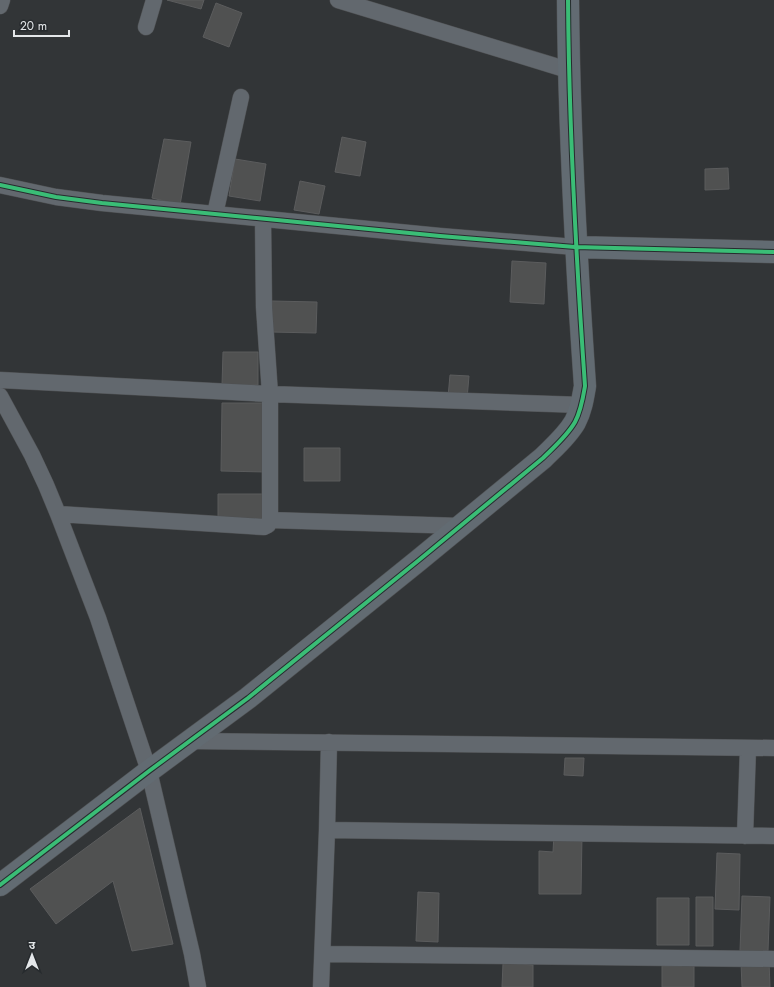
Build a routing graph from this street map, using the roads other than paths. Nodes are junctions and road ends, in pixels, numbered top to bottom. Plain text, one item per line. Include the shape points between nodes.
1 (2, 0) edge
2 (154, 0) edge
3 (338, 0) edge
4 (568, 0) edge
5 (0, 6) edge
6 (146, 27) dead end
7 (568, 70) junction
8 (241, 97) dead end
9 (0, 185) edge
10 (215, 214) junction
11 (263, 219) junction
12 (575, 247) junction
13 (774, 252) edge
14 (0, 380) edge
15 (270, 394) junction
16 (0, 396) edge
17 (582, 405) junction
18 (58, 514) junction
19 (270, 520) junction
20 (460, 526) junction
21 (190, 741) junction
22 (329, 742) junction
23 (748, 748) junction
24 (774, 748) edge
25 (149, 771) junction
26 (327, 830) junction
27 (745, 836) junction
28 (774, 836) edge
29 (0, 885) edge
30 (323, 954) junction
31 (774, 959) edge
32 (198, 987) edge
33 (321, 987) edge

1 - 5 street
2 - 6 street
3 - 7 street
4 - 7 street
7 - 12 street
8 - 10 street
9 - 10 street via 94,202
10 - 11 street
11 - 12 street
11 - 15 street via 264,307
12 - 13 street
12 - 17 street via 585,386
14 - 15 street
15 - 17 street
15 - 19 street
16 - 18 street via 32,455
17 - 20 street via 575,422 543,458
18 - 19 street via 264,527
18 - 25 street via 98,618
19 - 20 street
20 - 21 street via 248,698
21 - 22 street
21 - 25 street
22 - 23 street
22 - 26 street
23 - 24 street
23 - 27 street
25 - 29 street
25 - 32 street
26 - 27 street
26 - 30 street
27 - 28 street
30 - 31 street
30 - 33 street

